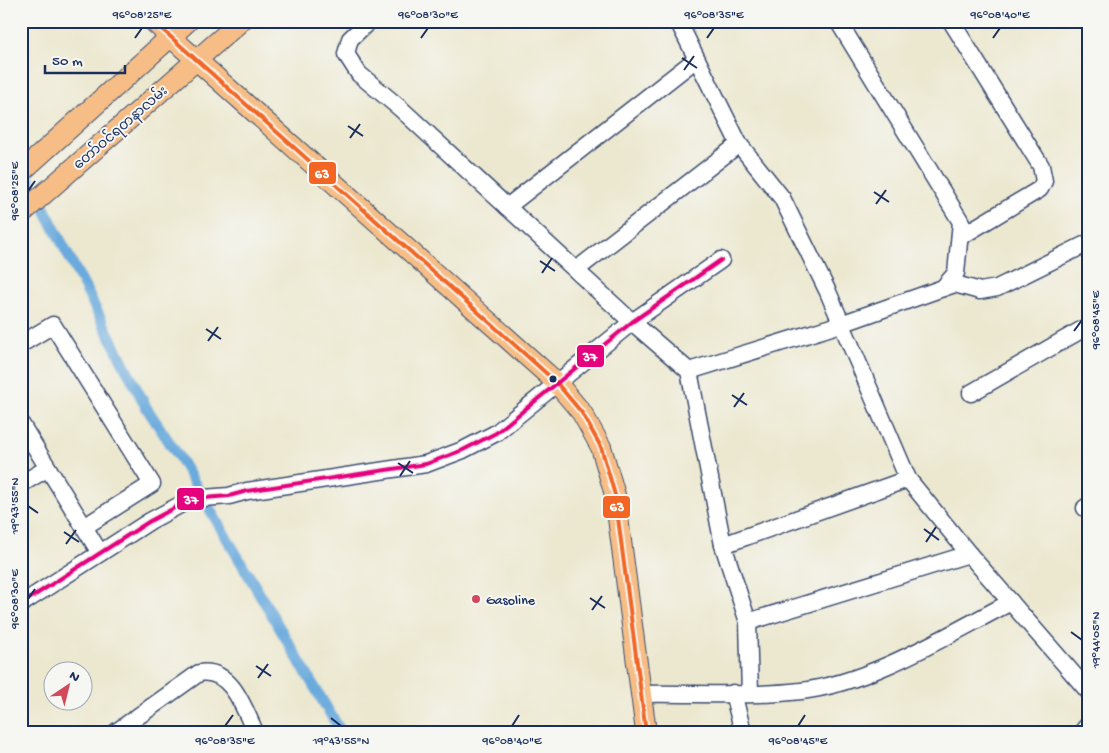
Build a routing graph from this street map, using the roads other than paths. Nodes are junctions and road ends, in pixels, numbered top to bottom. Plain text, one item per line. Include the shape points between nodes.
1 (153, 21) edge
2 (188, 21) edge
3 (241, 21) edge
4 (369, 21) edge
5 (678, 21) edge
6 (838, 21) edge
7 (951, 21) edge
8 (171, 36) junction
9 (197, 60) junction
10 (695, 60) junction
11 (739, 144) junction
12 (21, 172) edge
13 (507, 207) junction
14 (21, 214) edge
15 (960, 237) junction
16 (1088, 243) edge
17 (721, 260) dead end
18 (576, 270) junction
19 (943, 288) junction
20 (632, 322) junction
21 (841, 324) junction
22 (1088, 326) edge
23 (21, 344) edge
24 (689, 371) junction
25 (556, 382) junction
26 (971, 393) dead end
27 (21, 424) edge
28 (48, 468) junction
29 (908, 479) junction
30 (21, 484) edge
31 (84, 527) junction
32 (723, 545) junction
33 (100, 553) junction
34 (968, 554) junction
35 (1011, 602) junction
36 (21, 604) edge
37 (748, 622) junction
38 (1088, 691) edge
39 (742, 693) junction
40 (641, 694) junction
41 (1088, 725) edge
42 (121, 730) edge
43 (254, 732) edge
44 (646, 732) edge
45 (743, 732) edge
46 (1082, 732) edge

1 - 8 main road
2 - 8 main road
3 - 9 main road, တော်ဝင်ရတနာလမ်း
4 - 13 street via 350,39 346,54 359,74
5 - 10 street
6 - 15 street via 961,222
7 - 15 street via 1044,174 1040,189
8 - 9 main road
8 - 12 main road
9 - 14 main road, တော်ဝင်ရတနာလမ်း
9 - 25 main road
10 - 11 street
10 - 13 street
11 - 18 street
11 - 21 street via 782,198
13 - 18 street
15 - 19 street via 956,273
16 - 19 street via 997,288 980,290 955,284
17 - 20 street
18 - 20 street
19 - 21 street
20 - 24 street
20 - 25 street
21 - 24 street
21 - 29 street
22 - 26 street
23 - 31 street via 53,325 152,484
24 - 32 street
25 - 33 street via 496,433 426,464 229,496 191,499
25 - 40 main road via 582,413 601,447 615,495
27 - 28 street
28 - 30 street
28 - 31 street
29 - 32 street
29 - 34 street
31 - 33 street
32 - 37 street
33 - 36 street
34 - 35 street
34 - 37 street
35 - 38 street
35 - 39 street via 910,654 849,680 802,691
37 - 39 street
39 - 40 street
39 - 45 street
40 - 44 main road
41 - 46 street
42 - 43 street via 199,673 207,671 216,672 226,679

